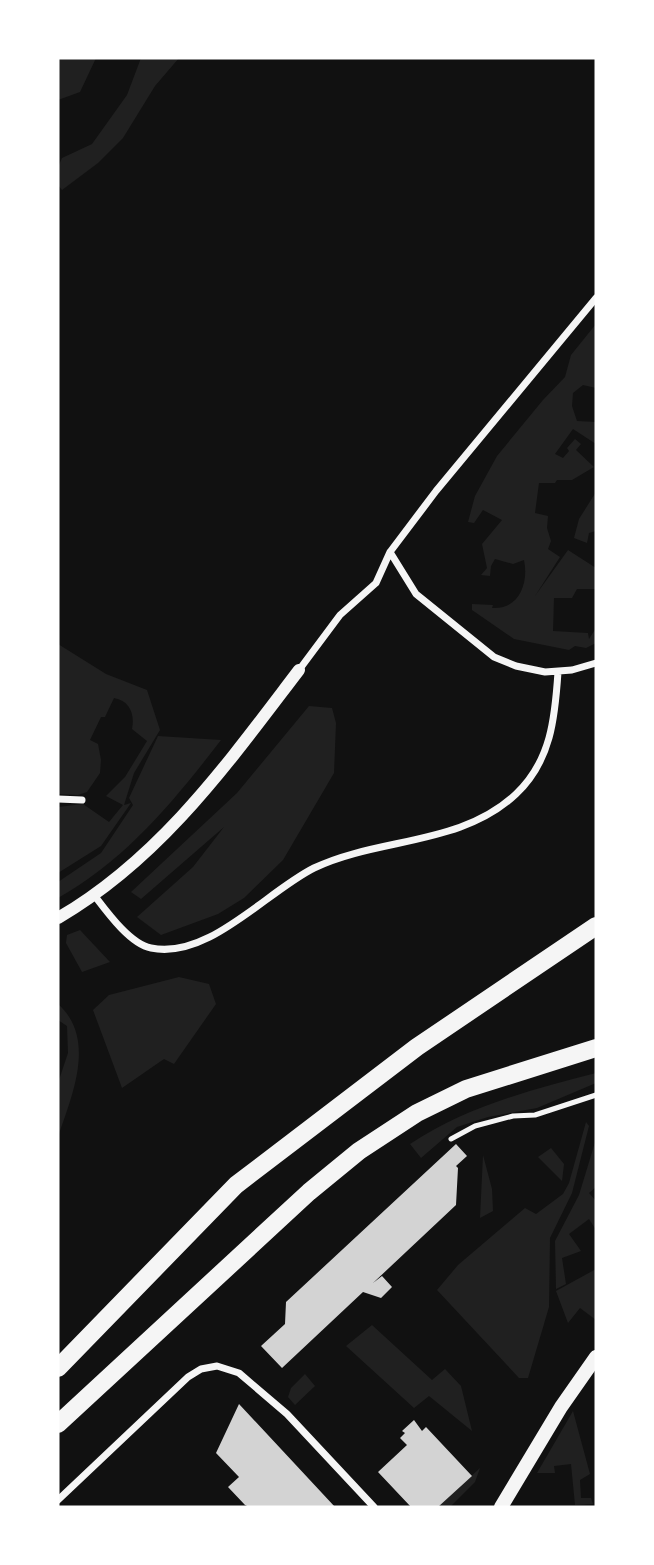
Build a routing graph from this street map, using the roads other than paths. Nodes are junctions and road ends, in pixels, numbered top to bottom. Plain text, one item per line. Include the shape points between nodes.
1 (596, 298) edge
2 (390, 552) junction
3 (596, 663) edge
4 (299, 670) joint
5 (558, 672) junction
6 (58, 799) edge
7 (82, 800) dead end
8 (94, 895) junction
9 (58, 918) edge
10 (596, 926) edge
11 (596, 1048) edge
12 (596, 1095) edge
13 (451, 1139) dead end
14 (596, 1357) edge
15 (58, 1368) edge
16 (58, 1424) edge
17 (58, 1500) edge
18 (374, 1507) edge
19 (501, 1507) edge

1 - 2 street
2 - 4 street via 376,583 340,615
2 - 5 street via 416,594 482,648 516,666
3 - 5 street
4 - 8 street via 184,816
5 - 8 street via 551,735 541,761 517,793 485,817 457,829 317,867 209,937 178,948 139,944
6 - 7 street
8 - 9 street
10 - 15 highway via 417,1047 236,1185
11 - 16 highway via 483,1082 375,1139 309,1192
12 - 13 lane via 535,1115 475,1126
14 - 19 main road
17 - 18 street via 188,1377 216,1366 239,1373 267,1395

